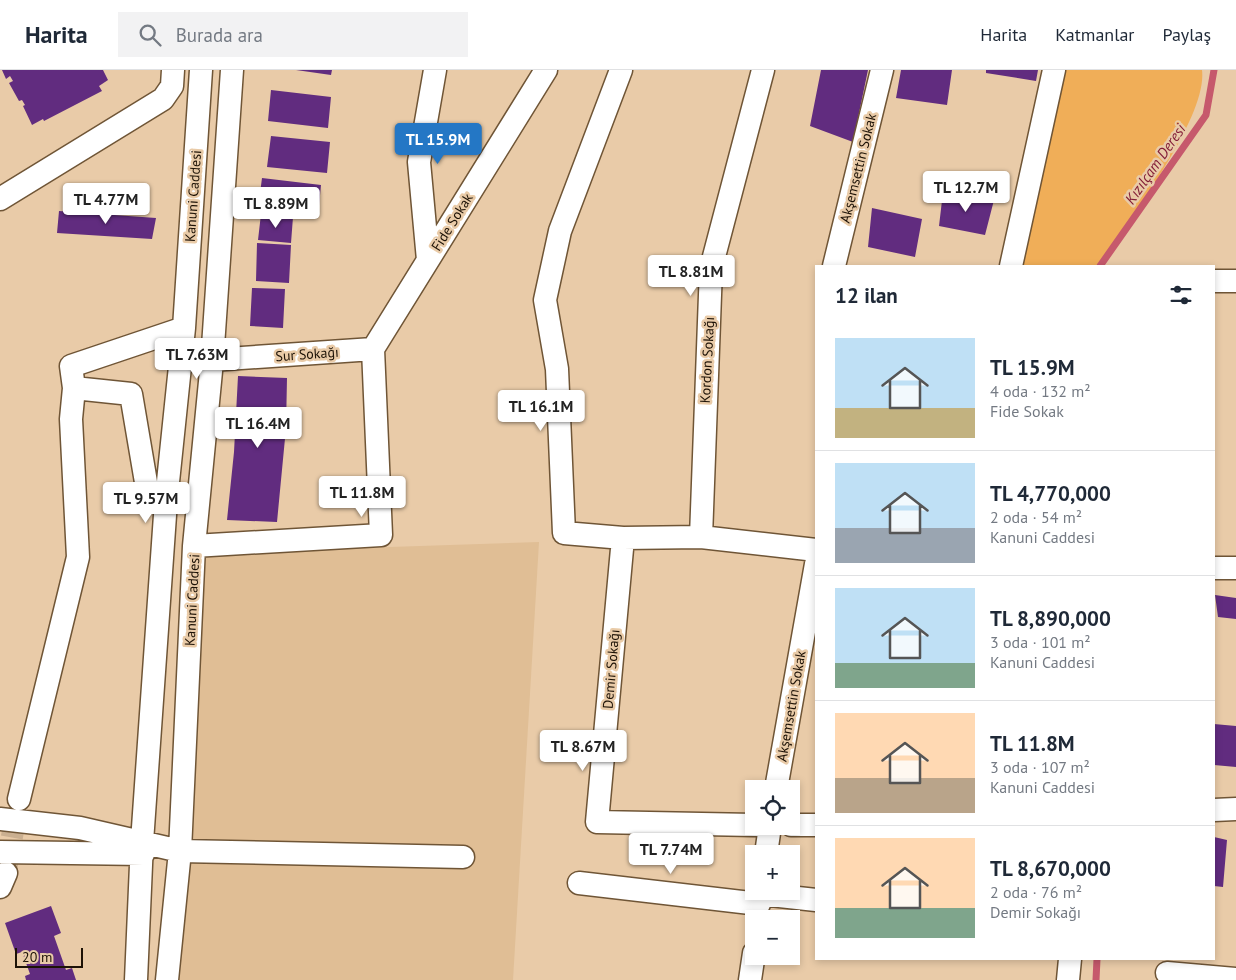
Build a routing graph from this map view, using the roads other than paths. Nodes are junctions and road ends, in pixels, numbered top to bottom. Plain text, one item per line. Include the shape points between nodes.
1 (173, 70) edge
2 (201, 70) edge
3 (232, 70) edge
4 (435, 70) edge
5 (546, 70) edge
6 (621, 70) edge
7 (763, 70) edge
8 (882, 70) edge
9 (1054, 70) edge
10 (0, 199) edge
11 (428, 260) junction
12 (834, 265) edge
13 (1011, 265) edge
14 (1215, 281) edge
15 (1236, 281) edge
16 (184, 328) junction
17 (373, 349) junction
18 (181, 361) junction
19 (212, 361) junction
20 (74, 388) junction
21 (166, 501) junction
22 (701, 537) junction
23 (623, 538) junction
24 (194, 546) junction
25 (815, 550) edge
26 (1215, 568) edge
27 (1236, 568) edge
28 (815, 570) edge
29 (778, 780) edge
30 (19, 799) tunnel mouth
31 (1236, 809) edge
32 (1215, 810) edge
33 (0, 819) edge
34 (745, 825) edge
35 (800, 825) edge
36 (815, 825) edge
37 (142, 848) junction
38 (180, 851) junction
39 (0, 852) edge
40 (463, 857) dead end
41 (579, 883) dead end
42 (815, 900) edge
43 (760, 902) edge
44 (1070, 960) edge
45 (752, 965) edge
46 (1167, 973) dead end
47 (1236, 978) edge
48 (136, 980) edge
49 (167, 980) edge
50 (750, 980) edge
51 (1068, 980) edge

1 - 10 street via 172,86 163,99
2 - 16 street, Kanuni Caddesi
3 - 19 street, Kanuni Caddesi
4 - 11 street via 419,162
5 - 11 street, Fide Sokak
6 - 23 street via 560,231 545,300 557,369 564,534
7 - 22 street, Kordon Sokağı via 711,268
8 - 12 street, Akşemsettin Sokak
9 - 13 street
11 - 17 street, Fide Sokak
14 - 15 street
16 - 18 street, Kanuni Caddesi
16 - 20 street via 71,366
17 - 19 street, Sur Sokağı
17 - 24 street via 381,535
18 - 19 street, Sur Sokağı
18 - 21 street, Kanuni Caddesi
19 - 24 street, Kanuni Caddesi
20 - 21 street via 131,394 150,500
20 - 30 street via 70,419 78,557
21 - 37 street, Kanuni Caddesi
22 - 23 street
22 - 25 street
23 - 34 street, Demir Sokağı via 597,822
24 - 38 street, Kanuni Caddesi
26 - 27 street
28 - 29 street, Akşemsettin Sokak
31 - 32 street
33 - 37 street via 80,828
35 - 36 street
37 - 38 street
37 - 39 street
37 - 48 street, Kanuni Caddesi
38 - 40 street
38 - 49 street, Kanuni Caddesi
41 - 43 street
42 - 43 street
44 - 51 street
45 - 50 street
46 - 47 street

